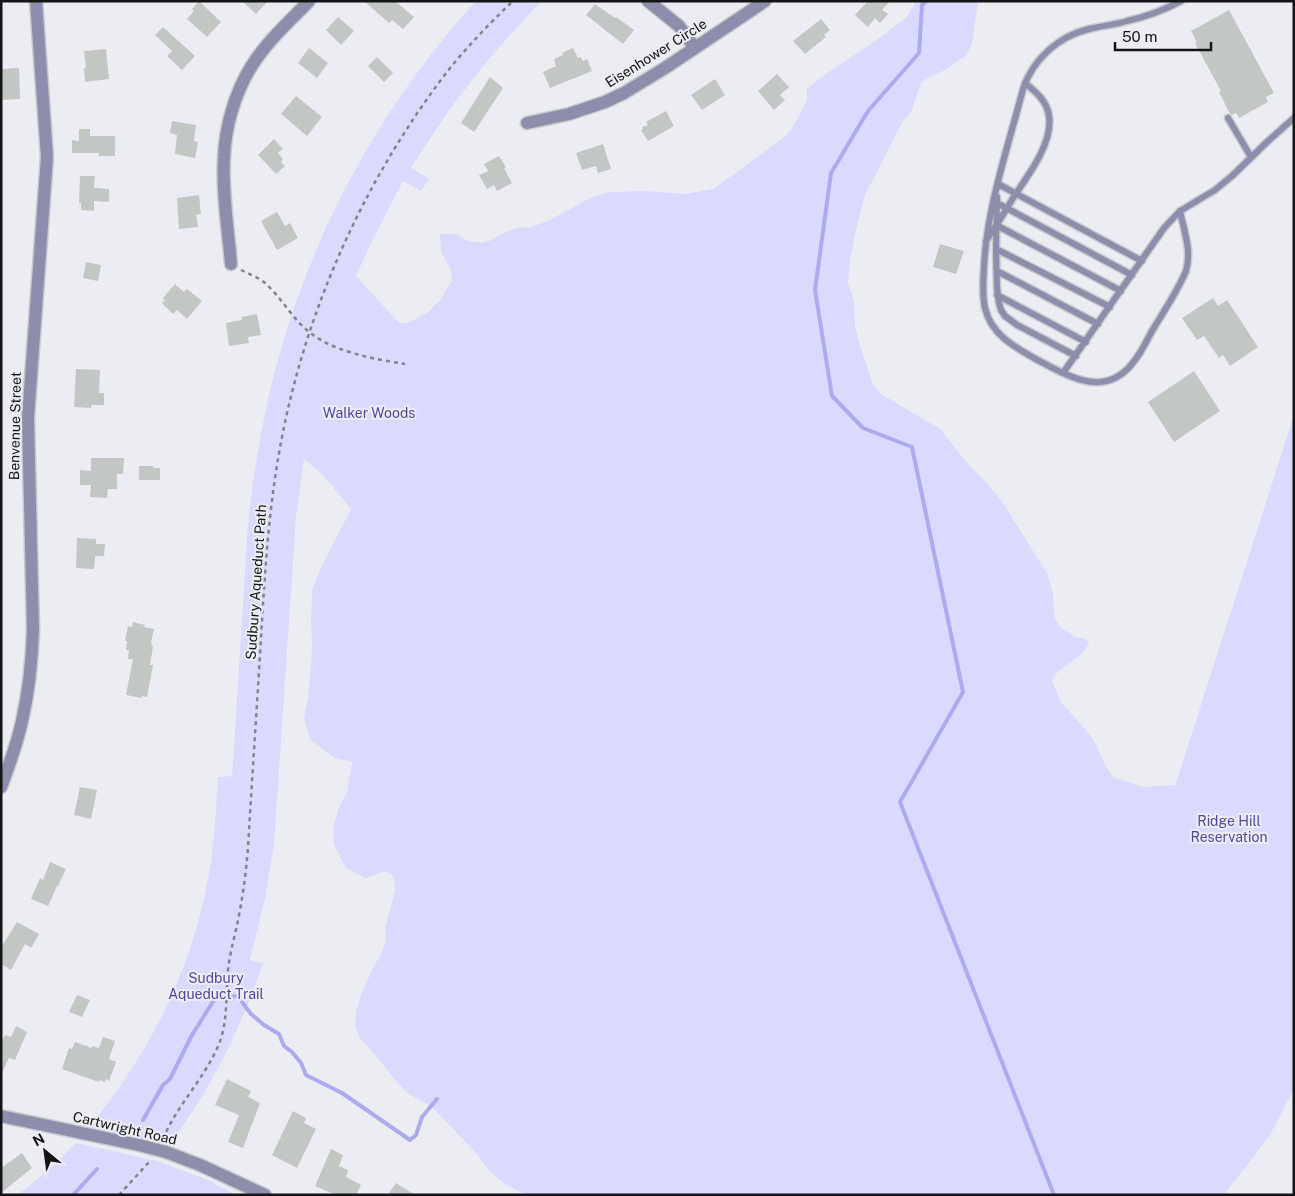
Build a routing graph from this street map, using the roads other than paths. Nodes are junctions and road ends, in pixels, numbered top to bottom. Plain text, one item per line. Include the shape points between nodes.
1 (36, 1) edge
2 (309, 1) edge
3 (648, 1) edge
4 (766, 1) edge
5 (1181, 1) edge
6 (695, 48) junction
7 (1025, 83) junction
8 (1228, 118) dead end
9 (1294, 118) edge
10 (527, 123) dead end
11 (1251, 157) junction
12 (998, 184) junction
13 (1016, 194) junction
14 (997, 203) junction
15 (1007, 208) junction
16 (1180, 211) junction
17 (996, 226) junction
18 (985, 242) junction
19 (996, 249) junction
20 (1142, 261) junction
21 (231, 264) road end
22 (997, 271) junction
23 (1132, 275) junction
24 (1121, 291) junction
25 (997, 295) junction
26 (1110, 308) junction
27 (1098, 324) junction
28 (1086, 342) junction
29 (1076, 356) junction
30 (1063, 373) junction
31 (4, 768) edge
32 (1, 787) edge
33 (1, 1116) edge
34 (265, 1195) edge

1 - 31 street, Benvenue Street via 47,157 28,418 32,644 24,711
2 - 21 street via 252,66 241,86 231,117 224,168
3 - 6 street via 679,26
4 - 6 street, Eisenhower Circle
5 - 7 lane via 1146,16 1071,35 1044,54
6 - 10 street, Eisenhower Circle via 642,83 604,102
7 - 12 lane
7 - 13 lane via 1041,97 1050,117 1046,141
8 - 11 lane
9 - 11 lane
11 - 16 lane via 1215,190
12 - 13 lane
12 - 14 lane
12 - 18 lane
13 - 15 lane
13 - 20 lane
14 - 15 lane
14 - 17 lane
15 - 17 lane
15 - 23 lane
16 - 20 lane
16 - 30 lane via 1188,265 1136,360 1121,374 1103,381 1079,380
17 - 18 lane
17 - 19 lane
17 - 24 lane
18 - 30 lane via 983,292 990,322 1005,339
19 - 22 lane
19 - 26 lane
20 - 23 lane
22 - 25 lane
22 - 27 lane
23 - 24 lane
24 - 26 lane
25 - 28 lane
25 - 29 lane via 1001,310 1011,321
26 - 27 lane
27 - 28 lane
28 - 29 lane
29 - 30 lane
31 - 32 street, Benvenue Street
33 - 34 street, Cartwright Road via 158,1149 200,1164

